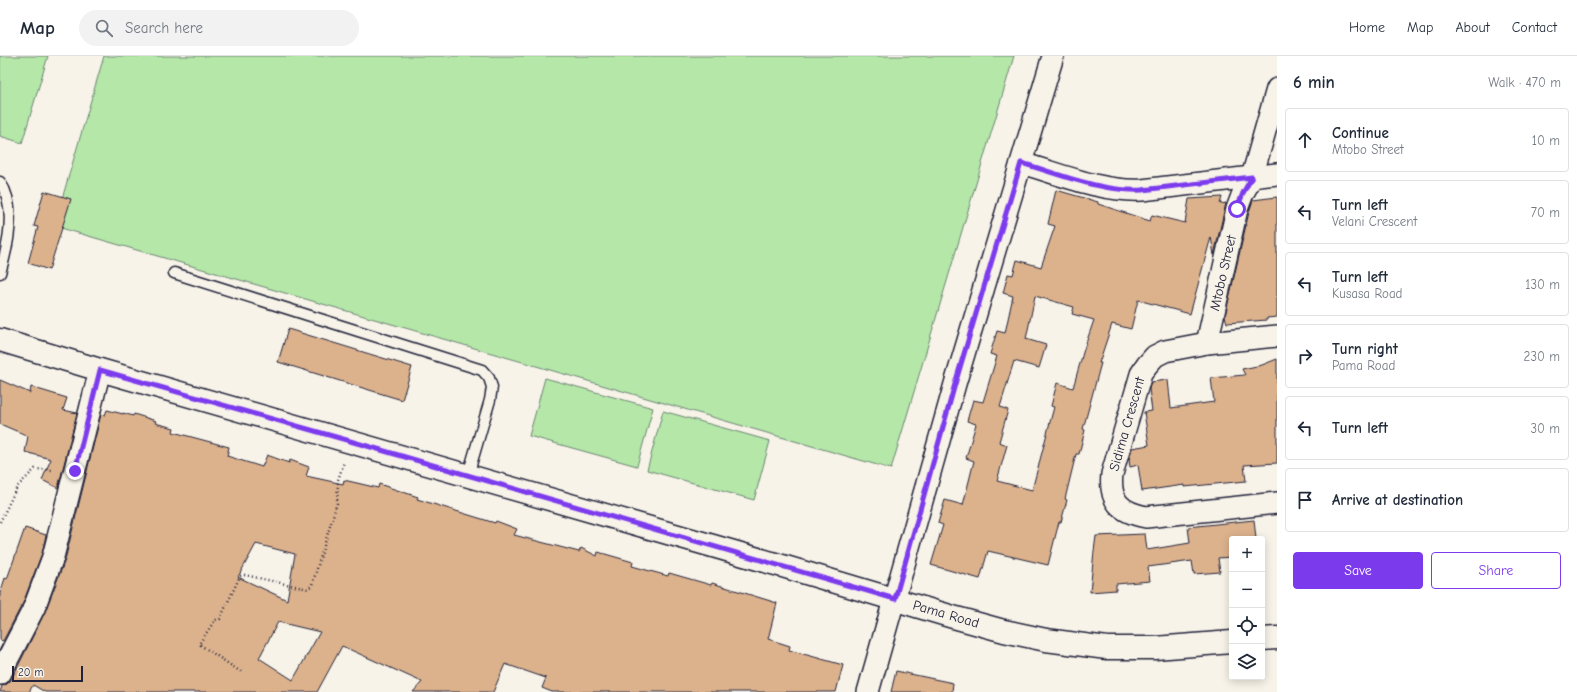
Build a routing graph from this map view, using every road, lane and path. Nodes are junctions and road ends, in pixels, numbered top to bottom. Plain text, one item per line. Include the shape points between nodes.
1 (1053, 56) edge
2 (1277, 89) edge
3 (1021, 163) junction
4 (1277, 174) edge
5 (1252, 177) junction
6 (0, 182) edge
7 (0, 273) edge
8 (174, 273) dead end
9 (1277, 336) edge
10 (0, 340) edge
11 (1207, 343) junction
12 (100, 370) junction
13 (350, 441) junction
14 (75, 471) junction
15 (468, 475) junction
16 (1277, 503) edge
17 (0, 522) edge
18 (895, 599) junction
19 (1277, 638) edge
20 (1265, 639) edge
21 (1229, 642) edge
22 (241, 672) dead end
23 (0, 674) edge
24 (868, 692) edge

1 - 3 street
2 - 5 street, Mtobo Street
3 - 5 street via 1104,188 1125,191
3 - 18 street via 955,384
4 - 5 street
5 - 11 street, Mtobo Street via 1237,209
6 - 7 lane via 8,204 10,228
8 - 15 lane via 482,370 492,387
9 - 11 street, Sidima Crescent
10 - 12 street, Pama Road
11 - 16 street, Sidima Crescent via 1165,351 1155,356 1141,374 1112,474 1110,487 1115,499 1132,515 1146,517
12 - 13 street, Pama Road
12 - 14 street
13 - 15 street, Pama Road
13 - 22 path via 338,480 337,503 312,585 308,590 240,576 220,619 215,620 199,644
14 - 17 path via 35,469 18,486
14 - 23 street via 43,587 25,628
15 - 18 street, Pama Road
18 - 21 street, Pama Road via 1004,631 1046,640 1107,648 1155,648
18 - 24 street
19 - 20 street

